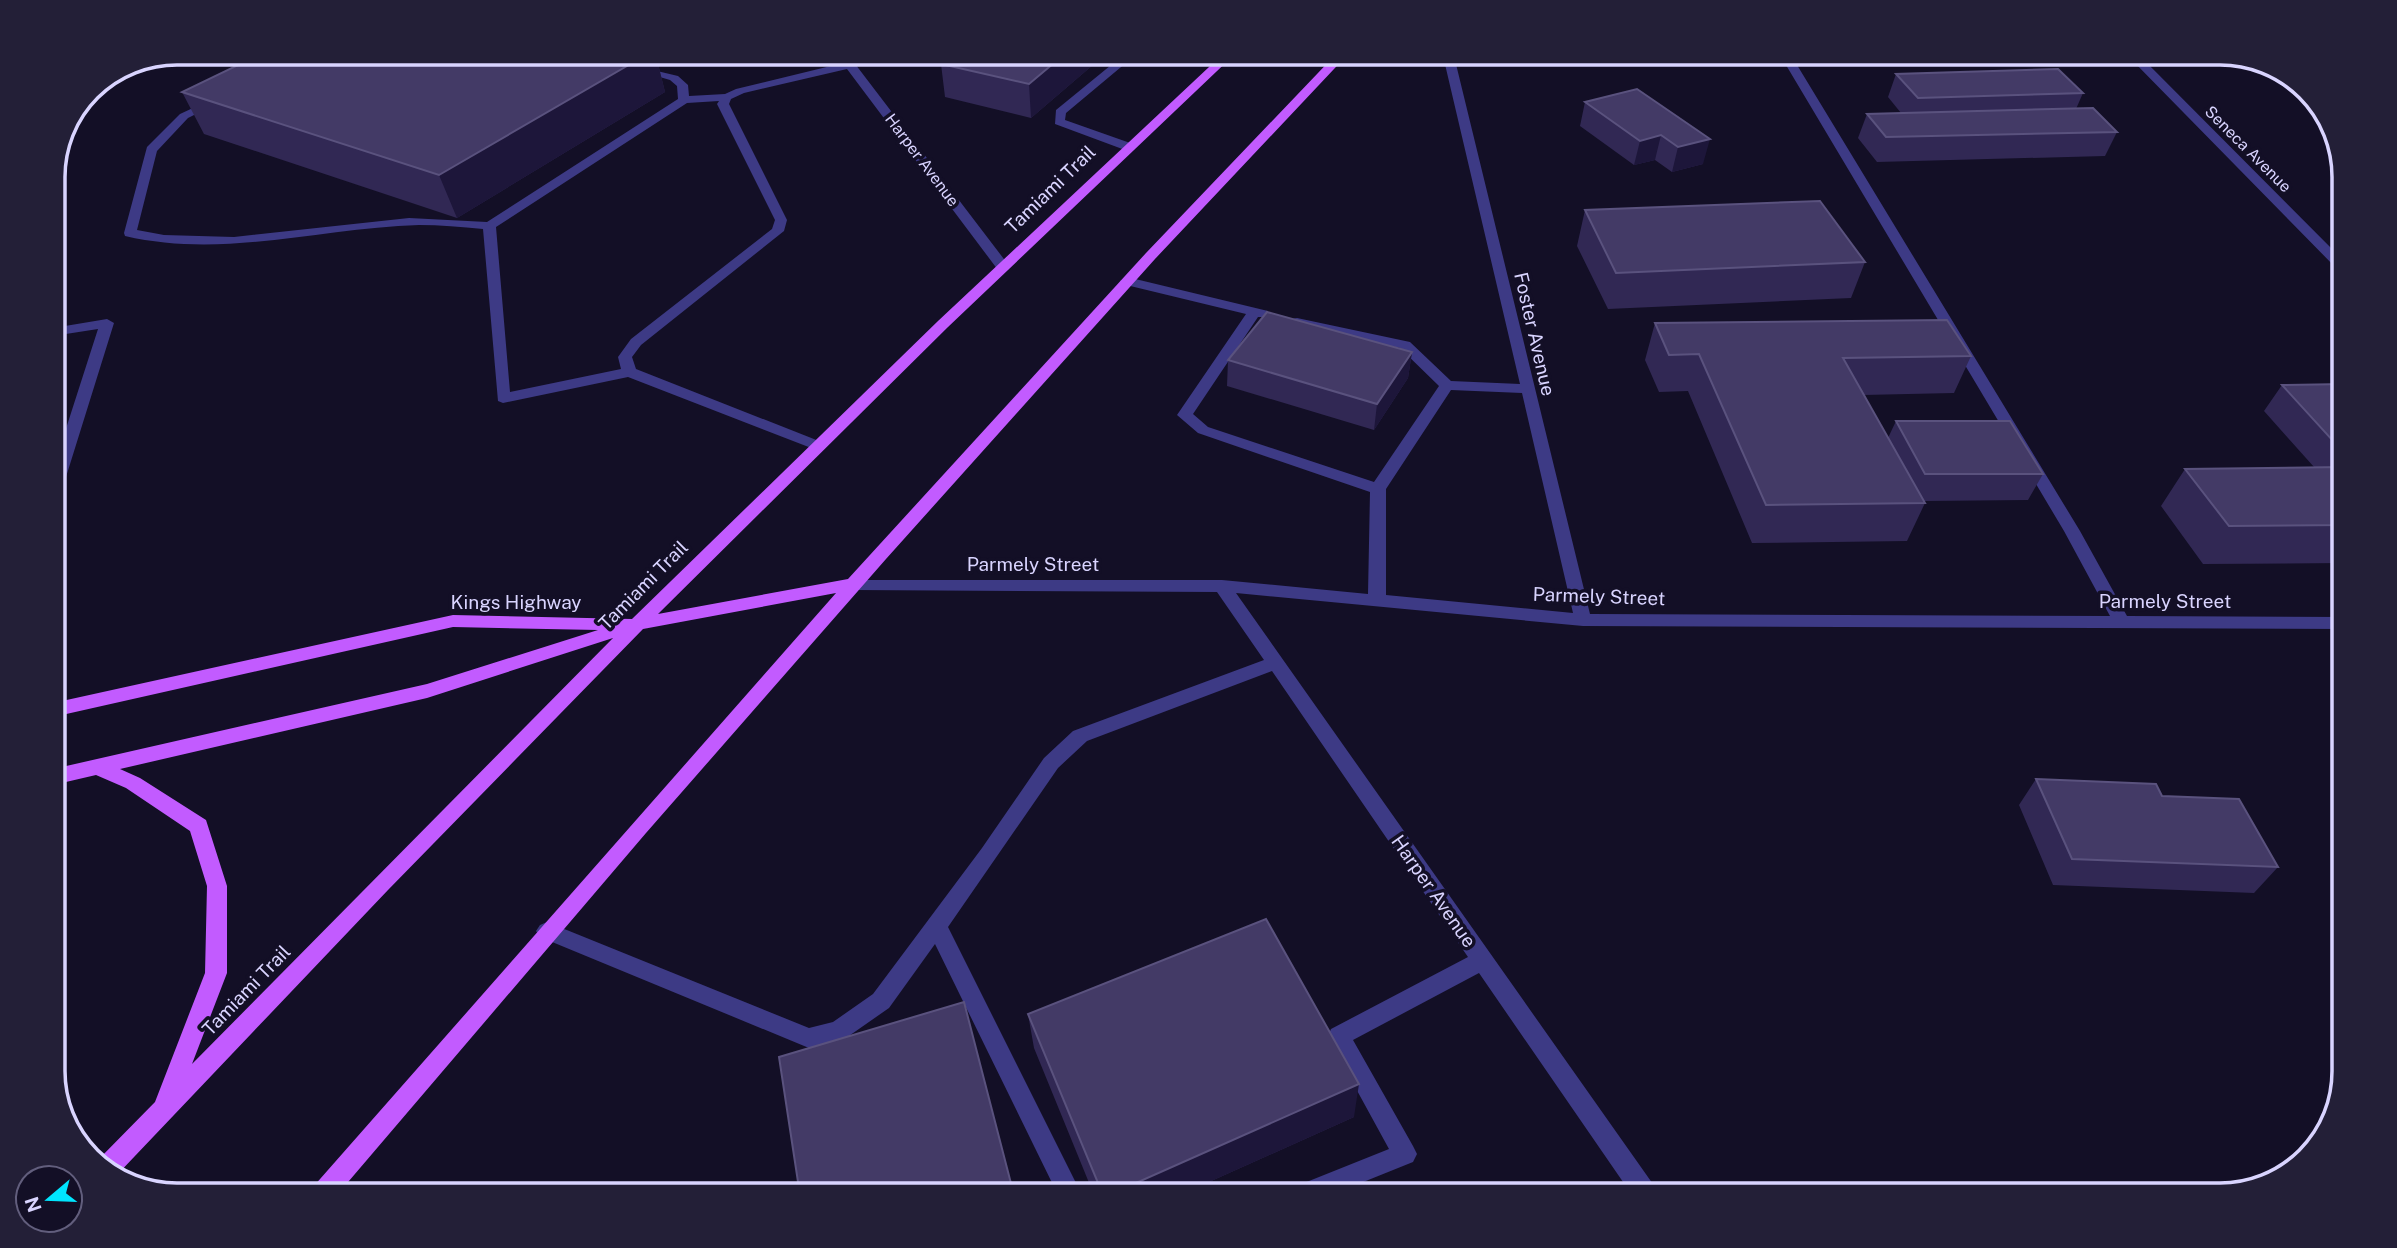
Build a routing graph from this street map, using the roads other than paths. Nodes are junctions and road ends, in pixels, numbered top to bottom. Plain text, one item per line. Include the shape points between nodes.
1 (628, 65) edge
2 (850, 65) joint
3 (1118, 65) edge
4 (1218, 65) edge
5 (1333, 65) edge
6 (1451, 65) edge
7 (1790, 65) edge
8 (2143, 65) edge
9 (727, 97) junction
10 (221, 99) edge
11 (684, 100) junction
12 (1129, 146) junction
13 (489, 226) junction
14 (2332, 256) edge
15 (1003, 267) junction
16 (1127, 281) junction
17 (1254, 312) junction
18 (65, 330) edge
19 (629, 372) junction
20 (1447, 385) junction
21 (1528, 389) junction
22 (819, 446) junction
23 (65, 455) edge
24 (1378, 489) junction
25 (853, 584) junction
26 (1222, 586) junction
27 (1377, 600) junction
28 (1583, 620) junction
29 (2123, 622) junction
30 (2332, 623) edge
31 (637, 624) junction
32 (1275, 663) junction
33 (65, 707) edge
34 (97, 767) junction
35 (65, 775) edge
36 (937, 927) junction
37 (547, 930) junction
38 (1482, 960) junction
39 (162, 1110) junction
40 (112, 1163) edge
41 (331, 1183) edge
42 (1064, 1183) edge
43 (1333, 1183) edge
44 (1638, 1183) edge

1 - 11 street via 674,78 682,85
2 - 9 street
2 - 15 street, Harper Avenue
3 - 12 street via 1057,118
4 - 12 main road, Tamiami Trail
5 - 16 main road
6 - 21 street, Foster Avenue
7 - 29 street
8 - 14 street, Seneca Avenue
9 - 11 street
9 - 19 street via 723,104 781,220 778,231 636,342 625,357
10 - 13 street via 184,116 151,150 130,233 158,240 212,242 411,222
11 - 13 street
12 - 15 main road, Tamiami Trail
13 - 19 street via 503,398
15 - 22 main road, Tamiami Trail
16 - 17 street
16 - 25 main road
17 - 20 street via 1405,345
17 - 24 street via 1185,415 1203,430
18 - 23 street via 107,323
19 - 22 street
20 - 21 street
20 - 24 street
21 - 28 street, Foster Avenue
22 - 31 main road, Tamiami Trail
24 - 27 street
25 - 26 street, Parmely Street
25 - 31 main road
25 - 37 main road
26 - 27 street, Parmely Street
26 - 32 street, Harper Avenue
27 - 28 street, Parmely Street
28 - 29 street, Parmely Street
29 - 30 street, Parmely Street
31 - 33 main road, Kings Highway via 453,621
31 - 34 main road, Kings Highway via 426,691
31 - 39 main road, Tamiami Trail
32 - 36 street via 1080,736 1051,763
32 - 38 street, Harper Avenue
34 - 35 main road, Kings Highway
34 - 39 main road via 133,783 199,825 217,886 216,973
36 - 37 street via 881,1001 838,1031 809,1038
36 - 42 street
37 - 41 main road
38 - 43 street via 1339,1036 1405,1154
38 - 44 street, Harper Avenue
39 - 40 main road, Tamiami Trail

